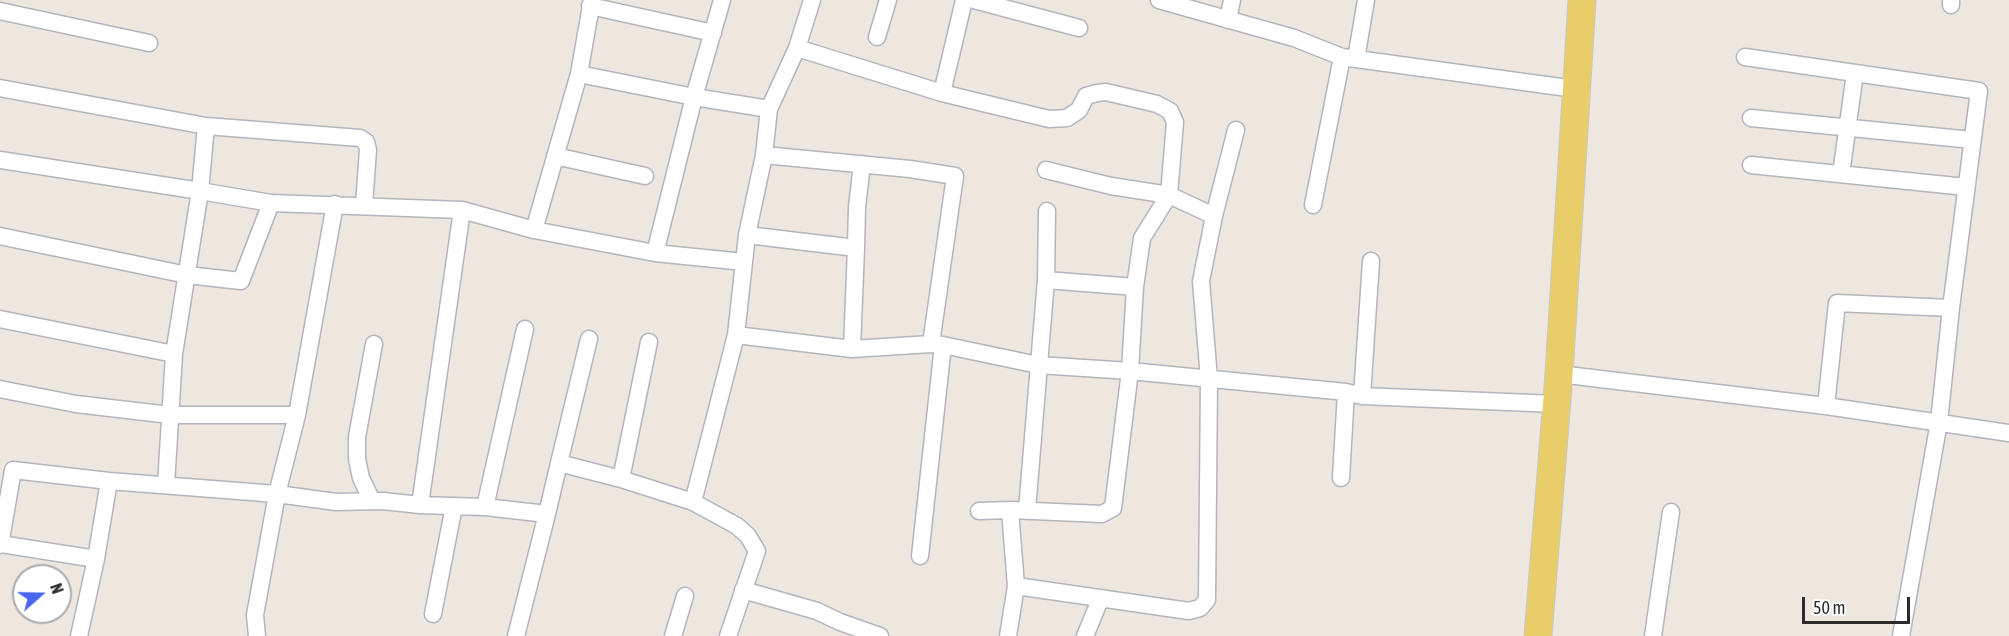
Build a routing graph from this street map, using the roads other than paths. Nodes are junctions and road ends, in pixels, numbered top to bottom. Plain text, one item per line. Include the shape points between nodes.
1 (722, 0) edge
2 (812, 0) edge
3 (888, 0) edge
4 (964, 0) edge
5 (974, 0) edge
6 (1159, 0) edge
7 (1232, 0) edge
8 (1366, 0) edge
9 (1582, 0) edge
10 (591, 3) edge
11 (0, 11) edge
12 (1228, 20) junction
13 (1079, 28) dead end
14 (713, 33) junction
15 (877, 37) dead end
16 (149, 43) dead end
17 (797, 48) junction
18 (1745, 57) dead end
19 (1349, 58) junction
20 (1855, 73) junction
21 (579, 74) junction
22 (0, 88) edge
23 (1575, 89) junction
24 (942, 93) junction
25 (694, 97) junction
26 (769, 110) junction
27 (1751, 118) dead end
28 (206, 126) junction
29 (1847, 128) junction
30 (1236, 130) dead end
31 (1972, 140) junction
32 (764, 155) junction
33 (555, 156) junction
34 (0, 160) edge
35 (862, 164) junction
36 (1751, 165) dead end
37 (1046, 171) dead end
38 (1841, 174) junction
39 (645, 176) dead end
40 (1966, 187) junction
41 (200, 191) junction
42 (1168, 195) junction
43 (271, 203) junction
44 (335, 204) junction
45 (364, 205) junction
46 (1312, 205) dead end
47 (462, 210) junction
48 (1047, 211) dead end
49 (1214, 216) junction
50 (534, 230) junction
51 (747, 235) junction
52 (0, 236) edge
53 (856, 248) junction
54 (655, 254) junction
55 (1371, 261) dead end
56 (744, 262) junction
57 (186, 275) junction
58 (1046, 280) junction
59 (1135, 287) junction
60 (1951, 308) junction
61 (0, 320) edge
62 (525, 329) dead end
63 (736, 335) junction
64 (589, 339) dead end
65 (649, 342) dead end
66 (374, 344) dead end
67 (937, 345) junction
68 (852, 349) junction
69 (174, 354) junction
70 (1038, 365) junction
71 (1130, 371) junction
72 (1558, 374) junction
73 (1209, 379) junction
74 (0, 389) edge
75 (1354, 394) junction
76 (1556, 404) junction
77 (1826, 406) junction
78 (170, 415) junction
79 (297, 415) junction
80 (1939, 422) junction
81 (2009, 433) edge
82 (559, 463) junction
83 (7, 470) edge
84 (1341, 478) dead end
85 (621, 479) junction
86 (109, 481) junction
87 (166, 485) junction
88 (277, 494) junction
89 (372, 501) junction
90 (693, 502) junction
91 (420, 505) junction
92 (454, 506) junction
93 (485, 507) junction
94 (1010, 510) junction
95 (1027, 510) junction
96 (979, 511) dead end
97 (1671, 512) dead end
98 (547, 514) junction
99 (0, 544) edge
100 (920, 556) dead end
101 (96, 558) junction
102 (1016, 586) junction
103 (743, 590) junction
104 (685, 596) dead end
105 (1100, 600) junction
106 (433, 614) dead end
107 (79, 636) edge
108 (257, 636) edge
109 (516, 636) edge
110 (673, 636) edge
111 (728, 636) edge
112 (880, 636) edge
113 (1008, 636) edge
114 (1085, 636) edge
115 (1538, 636) edge
116 (1653, 636) edge
117 (1901, 636) edge

1 - 14 street
2 - 17 street
3 - 15 street
4 - 24 street
5 - 13 street
6 - 12 street
7 - 12 street
8 - 19 street
9 - 23 main road
10 - 14 street
10 - 21 street
11 - 16 street
12 - 19 street
14 - 25 street
17 - 24 street
17 - 26 street
18 - 20 street
19 - 23 street
19 - 46 street
20 - 29 street
20 - 31 street via 1979,91
21 - 25 street
21 - 33 street
22 - 28 street
23 - 72 main road
24 - 42 street via 1048,119 1067,117 1079,110 1086,96 1097,93 1157,104 1170,111 1175,122
25 - 26 street
25 - 54 street
26 - 32 street
27 - 29 street
28 - 41 street
28 - 45 street via 360,138 368,150
29 - 31 street
29 - 38 street
30 - 49 street
31 - 40 street
32 - 35 street
32 - 51 street
33 - 39 street
33 - 50 street
34 - 41 street
35 - 53 street
35 - 67 street via 954,176
36 - 38 street
37 - 42 street
38 - 40 street
40 - 60 street
41 - 43 street
41 - 57 street
42 - 49 street
42 - 59 street via 1142,238
43 - 44 street
43 - 57 street via 241,281
44 - 45 street
44 - 79 street
45 - 47 street
47 - 50 street
47 - 91 street
48 - 58 street
49 - 73 street via 1201,280
50 - 54 street
51 - 53 street
51 - 56 street
52 - 57 street
53 - 68 street
54 - 56 street
55 - 75 street
56 - 63 street
57 - 69 street
58 - 59 street
58 - 70 street
59 - 71 street
60 - 77 street via 1837,303
60 - 80 street
61 - 69 street
62 - 93 street
63 - 68 street
63 - 90 street
64 - 82 street
65 - 85 street
66 - 89 street via 357,437 361,478
67 - 68 street
67 - 70 street
67 - 100 street
69 - 78 street
70 - 71 street
70 - 95 street
71 - 73 street
71 - 95 street via 1113,508 1101,514
72 - 76 main road
72 - 77 street
73 - 75 street
73 - 105 street via 1207,600 1200,608 1189,611
74 - 78 street via 76,404
75 - 76 street
75 - 84 street
76 - 115 main road
77 - 80 street
78 - 79 street
78 - 87 street
79 - 88 street
80 - 81 street
80 - 117 street
82 - 85 street
82 - 98 street
83 - 86 street
83 - 99 street
85 - 90 street
86 - 87 street
86 - 101 street
87 - 88 street
88 - 89 street via 336,502
88 - 108 street via 255,615
89 - 91 street
90 - 103 street via 736,526 757,551
91 - 92 street
92 - 93 street
92 - 106 street
93 - 98 street
94 - 95 street
94 - 96 street
94 - 102 street
97 - 116 street
98 - 109 street
99 - 101 street
101 - 107 street
102 - 105 street
102 - 113 street
103 - 111 street
103 - 112 street via 817,610
104 - 110 street
105 - 114 street

